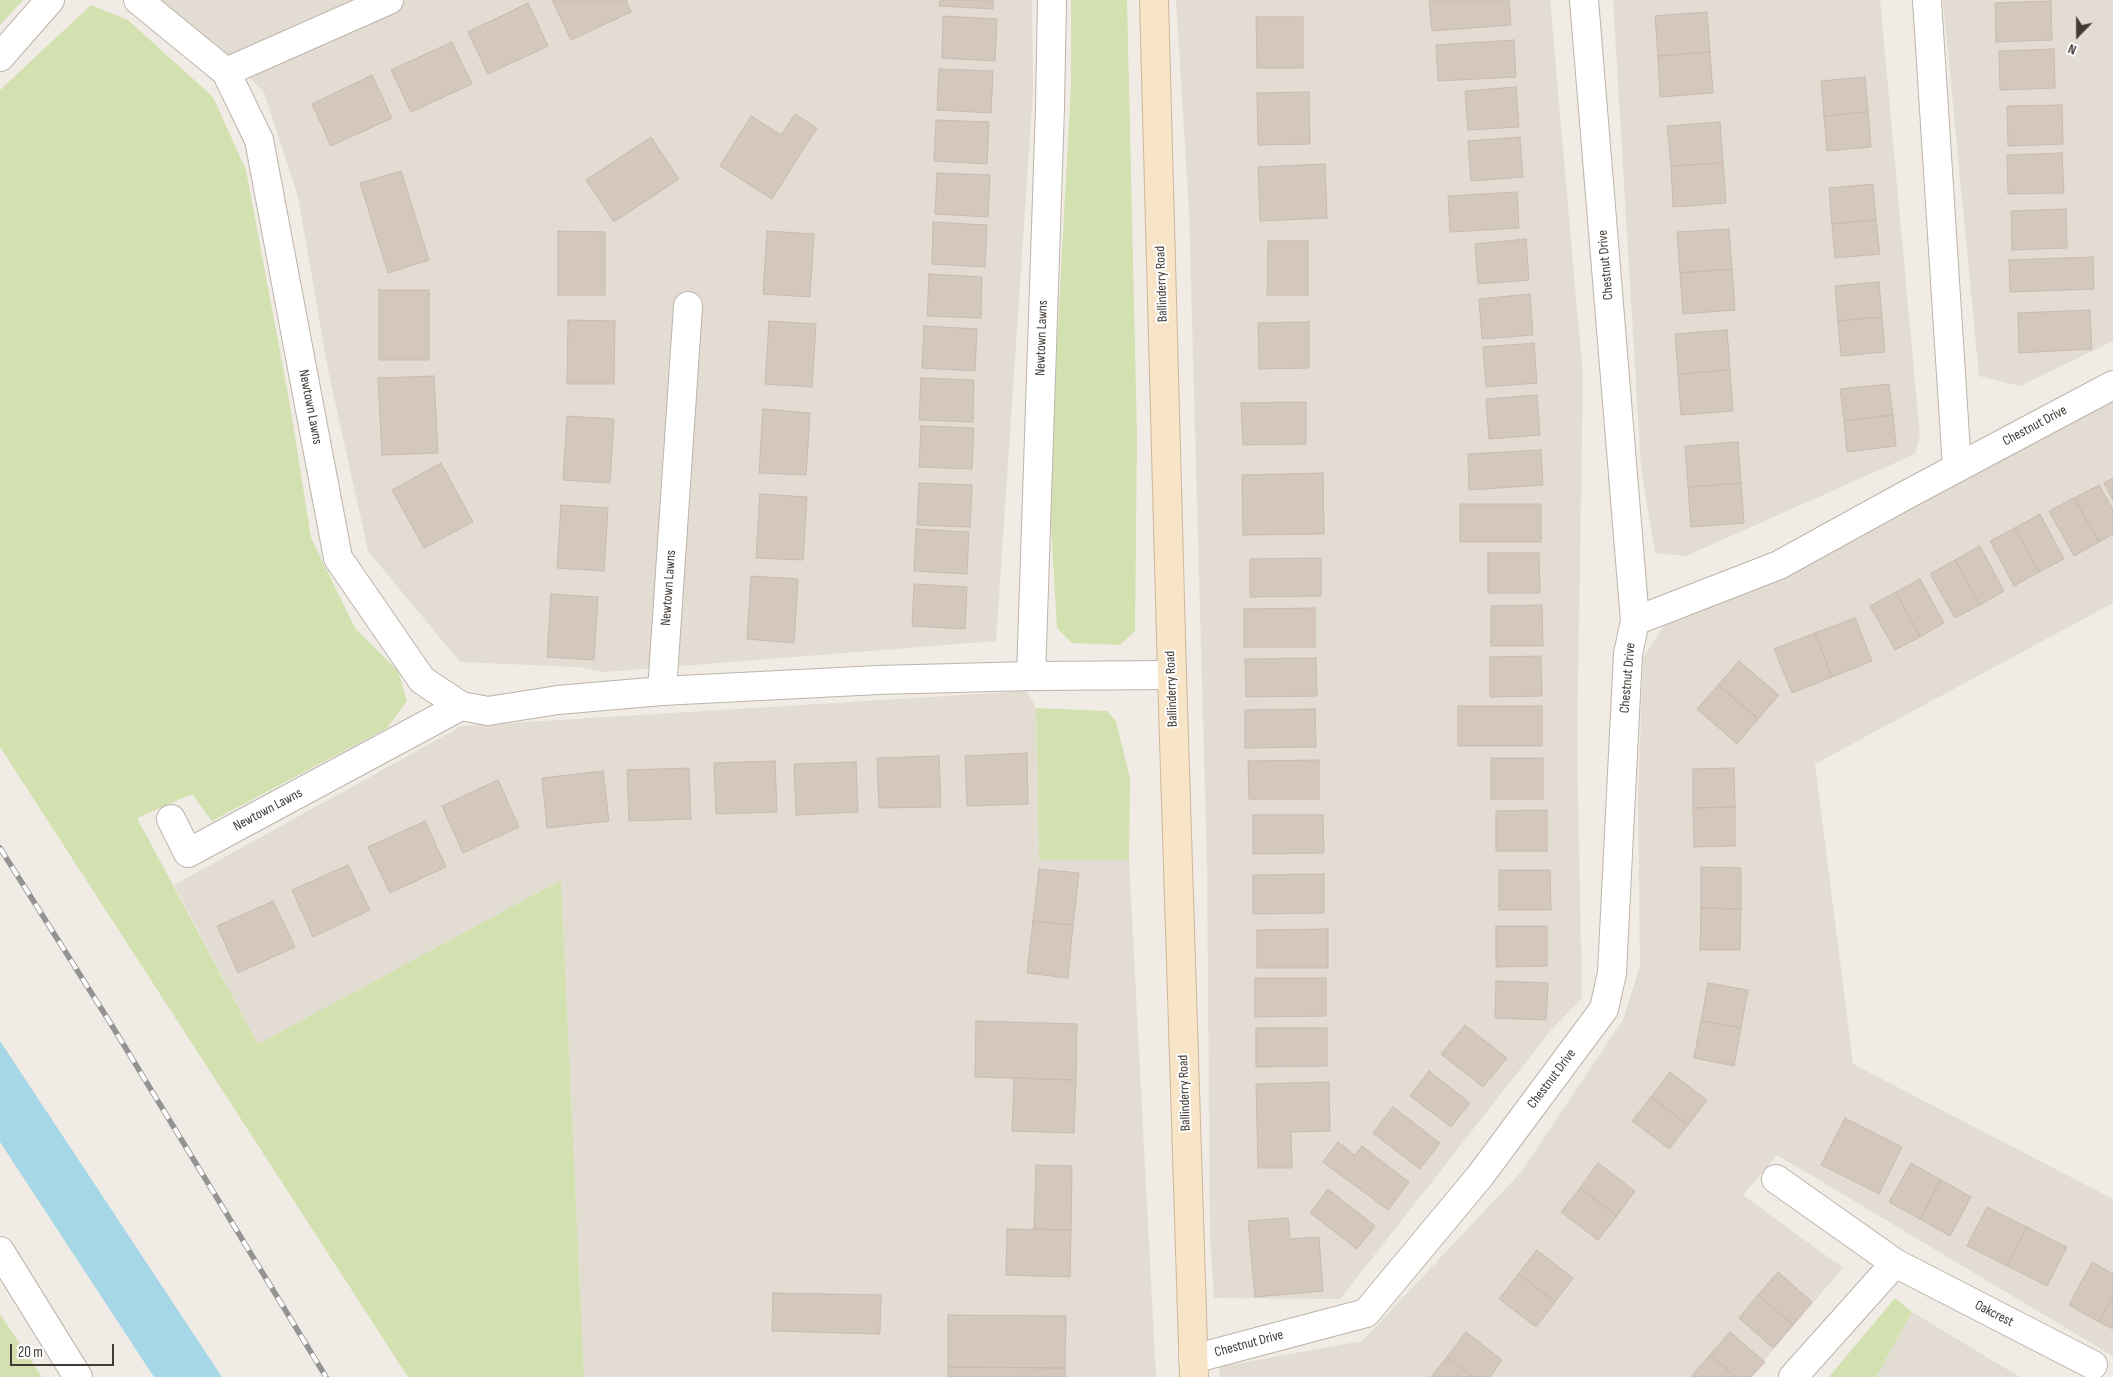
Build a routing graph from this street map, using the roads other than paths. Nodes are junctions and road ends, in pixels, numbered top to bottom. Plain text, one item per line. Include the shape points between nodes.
1 (50, 0) edge
2 (138, 0) edge
3 (389, 0) edge
4 (1052, 0) edge
5 (1154, 0) edge
6 (1584, 0) edge
7 (1927, 0) edge
8 (0, 57) edge
9 (226, 72) junction
10 (688, 306) dead end
11 (2113, 385) edge
12 (1957, 468) junction
13 (1635, 620) junction
14 (1172, 675) junction
15 (1031, 676) junction
16 (662, 691) junction
17 (461, 706) junction
18 (171, 820) dead end
19 (1776, 1179) dead end
20 (0, 1251) edge
21 (1896, 1262) junction
22 (2093, 1365) dead end
23 (1194, 1368) edge
24 (78, 1377) edge
25 (1793, 1377) edge

1 - 8 street
2 - 9 street, Newtown Lawns
3 - 9 street
4 - 15 street, Newtown Lawns
5 - 14 street, Ballinderry Road
6 - 13 street, Chestnut Drive
7 - 12 street
9 - 17 street, Newtown Lawns via 259,140 338,558 422,680
10 - 16 street, Newtown Lawns
11 - 12 street, Chestnut Drive
12 - 13 street, Chestnut Drive via 1779,565
13 - 23 street, Chestnut Drive via 1628,654 1612,973 1604,1009 1480,1176 1366,1313
14 - 15 street, Newtown Lawns
14 - 23 street, Ballinderry Road
15 - 16 street, Newtown Lawns
16 - 17 street, Newtown Lawns via 558,700 488,711
17 - 18 street, Newtown Lawns via 188,853
19 - 21 street, Oakcrest
20 - 24 street
21 - 22 street, Oakcrest
21 - 25 street

